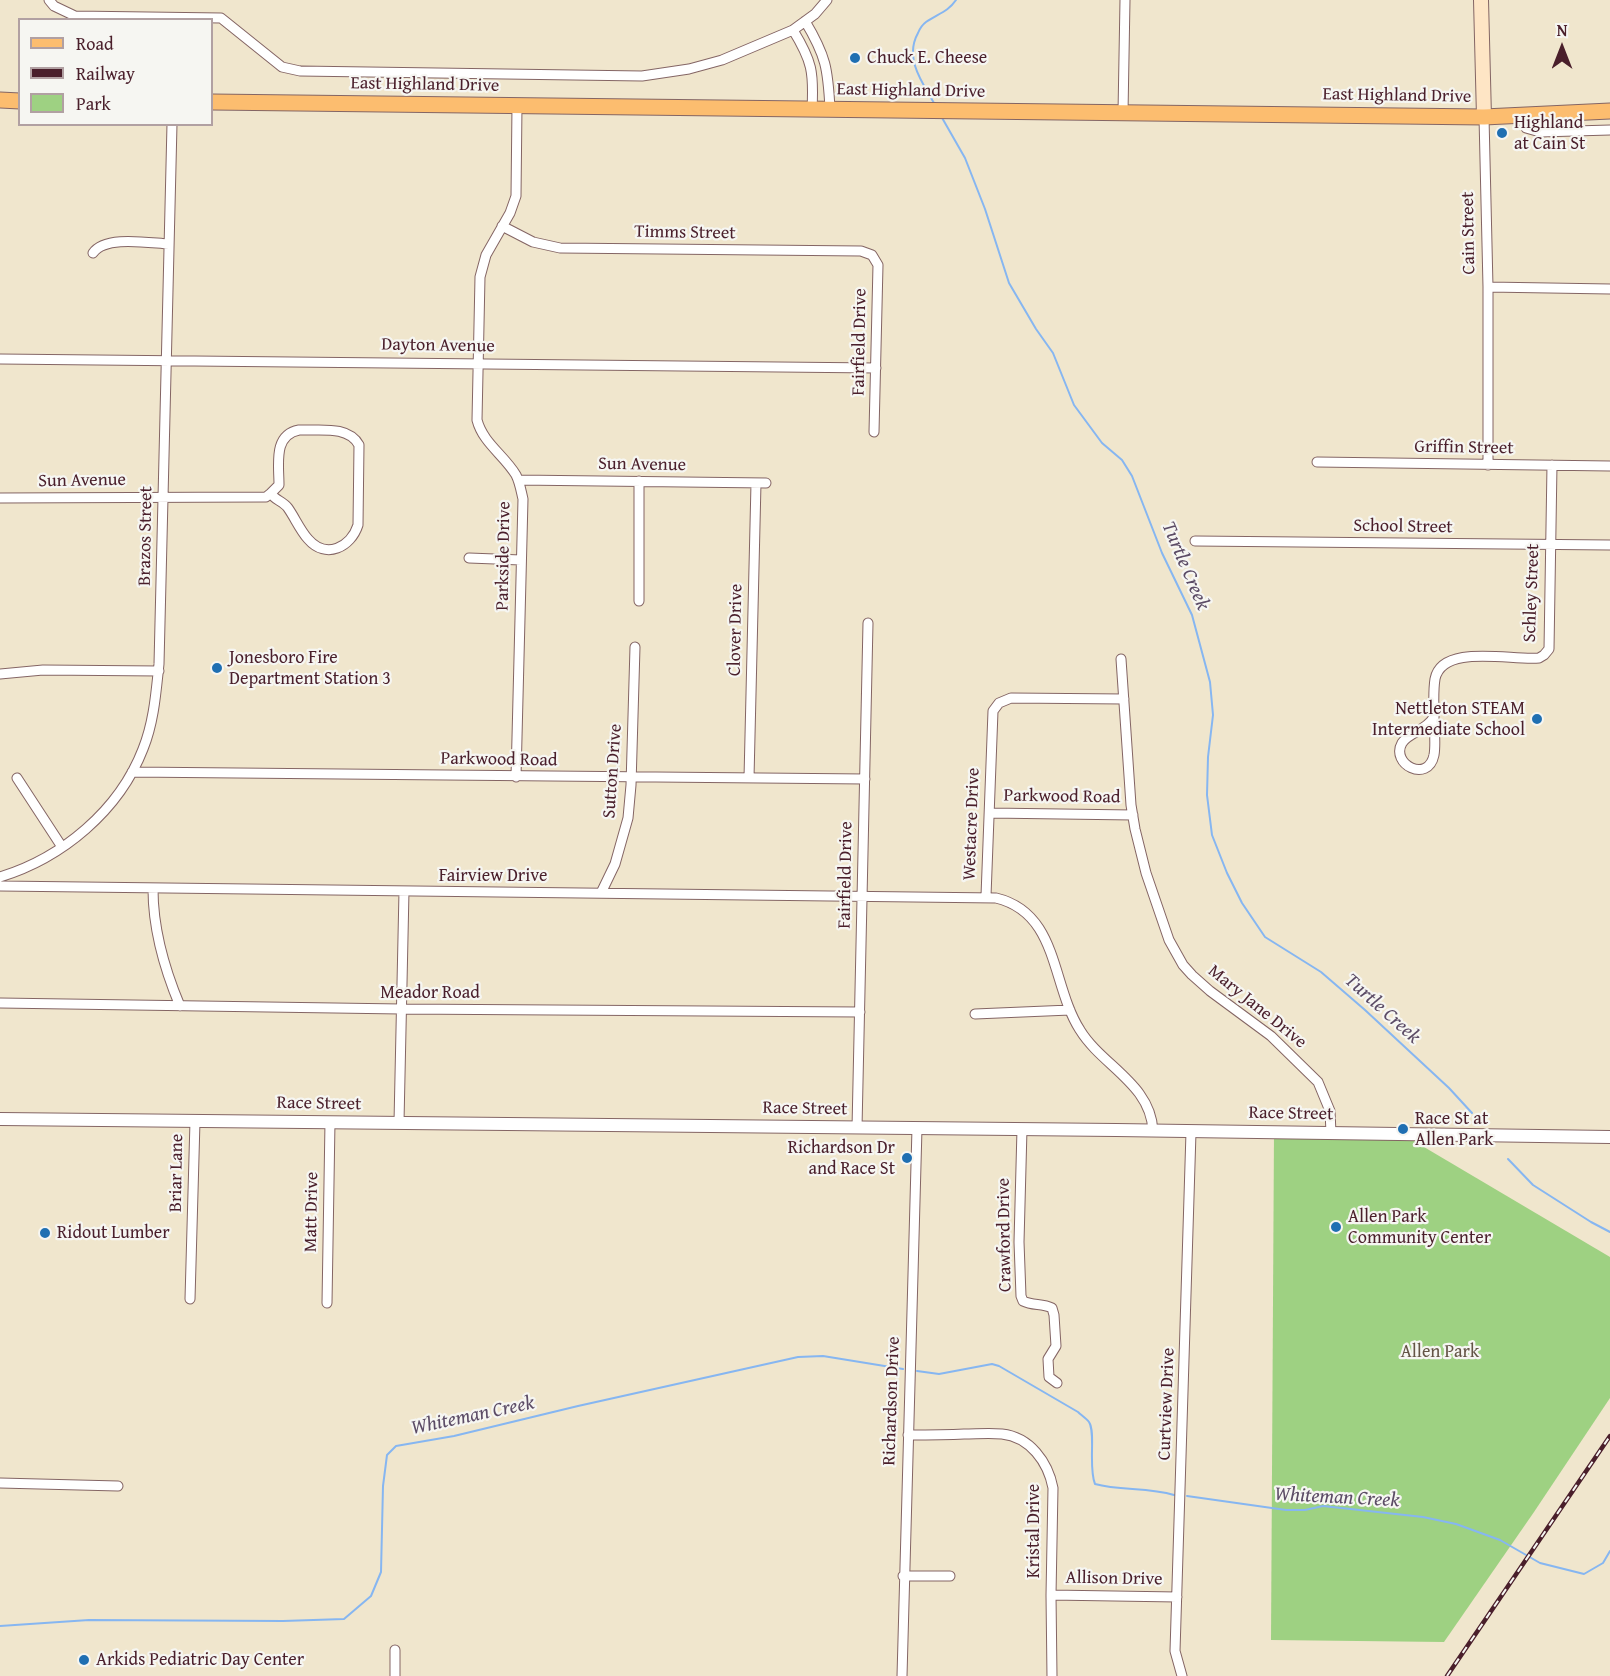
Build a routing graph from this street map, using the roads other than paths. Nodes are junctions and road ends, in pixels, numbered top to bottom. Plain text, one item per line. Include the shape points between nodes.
1 (49, 0) edge
2 (827, 0) edge
3 (1125, 0) edge
4 (1481, 0) edge
5 (170, 18) edge
6 (213, 18) edge
7 (805, 21) junction
8 (793, 30) junction
9 (0, 100) edge
10 (18, 101) edge
11 (213, 102) edge
12 (517, 106) junction
13 (812, 109) junction
14 (830, 109) junction
15 (1610, 111) edge
16 (1123, 113) junction
17 (1520, 115) junction
18 (1484, 117) junction
19 (172, 126) edge
20 (1610, 130) edge
21 (502, 226) junction
22 (169, 243) junction
23 (93, 253) dead end
24 (872, 255) joint
25 (1488, 287) junction
26 (1610, 289) edge
27 (0, 359) edge
28 (166, 360) junction
29 (478, 363) junction
30 (876, 368) junction
31 (874, 432) dead end
32 (1317, 462) dead end
33 (1488, 465) junction
34 (1552, 465) junction
35 (1610, 466) edge
36 (518, 480) junction
37 (639, 481) junction
38 (761, 483) joint
39 (271, 493) junction
40 (164, 496) junction
41 (0, 498) edge
42 (1195, 541) dead end
43 (1551, 545) junction
44 (1610, 545) edge
45 (469, 558) dead end
46 (521, 560) junction
47 (639, 601) dead end
48 (868, 623) dead end
49 (635, 647) dead end
50 (1121, 659) dead end
51 (159, 671) junction
52 (0, 674) edge
53 (1124, 699) junction
54 (1434, 717) junction
55 (132, 772) junction
56 (516, 777) junction
57 (632, 777) junction
58 (17, 778) dead end
59 (749, 778) junction
60 (865, 779) junction
61 (990, 813) junction
62 (1133, 815) junction
63 (62, 847) junction
64 (0, 877) edge
65 (0, 885) edge
66 (153, 889) junction
67 (404, 891) junction
68 (601, 893) junction
69 (862, 896) junction
70 (986, 896) junction
71 (0, 1003) edge
72 (180, 1006) junction
73 (401, 1009) junction
74 (1070, 1010) junction
75 (860, 1012) junction
76 (975, 1014) dead end
77 (0, 1119) edge
78 (195, 1120) junction
79 (330, 1122) junction
80 (399, 1122) junction
81 (857, 1128) junction
82 (917, 1128) junction
83 (1022, 1129) junction
84 (1153, 1131) junction
85 (1191, 1132) junction
86 (1331, 1133) junction
87 (1610, 1137) edge
88 (190, 1299) dead end
89 (327, 1303) dead end
90 (1057, 1383) dead end
91 (908, 1435) junction
92 (0, 1483) edge
93 (118, 1485) dead end
94 (903, 1576) junction
95 (950, 1576) dead end
96 (1051, 1595) junction
97 (1177, 1597) junction
98 (395, 1650) dead end
99 (395, 1676) edge
100 (902, 1676) edge
101 (1052, 1676) edge
102 (1182, 1676) edge

1 - 5 street via 75,15
2 - 7 street
3 - 16 street
4 - 18 main road, Cain Street
6 - 8 street via 221,18 282,68 316,72 642,76 722,60
7 - 8 street
7 - 14 street via 821,48 828,71
8 - 13 street via 812,68
9 - 10 main road
11 - 12 main road, East Highland Drive
12 - 13 main road, East Highland Drive
12 - 21 street, Parkside Drive via 516,195
13 - 14 main road, East Highland Drive
14 - 16 main road, East Highland Drive
15 - 17 main road, East Highland Drive
16 - 18 main road, East Highland Drive
17 - 18 main road, East Highland Drive
17 - 20 street via 1526,128 1540,132
18 - 25 street, Cain Street
19 - 22 street, Brazos Street
21 - 24 street, Timms Street via 533,242 560,248 861,251
21 - 29 street, Parkside Drive via 486,255 480,277
22 - 23 street via 107,242
22 - 28 street, Brazos Street
24 - 30 street, Fairfield Drive via 878,265
25 - 26 street
25 - 33 street, Cain Street
27 - 28 street, Dayton Avenue
28 - 29 street, Dayton Avenue
28 - 40 street, Brazos Street
29 - 30 street, Dayton Avenue
29 - 36 street, Parkside Drive via 480,429
30 - 31 street, Fairfield Drive
32 - 33 street, Griffin Street
33 - 34 street, Griffin Street
34 - 35 street, Griffin Street
34 - 43 street, Schley Street
36 - 37 street, Sun Avenue
36 - 46 street, Parkside Drive via 523,499
37 - 38 street, Sun Avenue
37 - 47 street
38 - 59 street, Clover Drive
39 - 39 street via 279,485 279,448 286,436 299,430 341,431 356,440 358,525 345,545 330,550 311,542 286,505
39 - 40 street, Sun Avenue via 266,497
40 - 41 street, Sun Avenue
40 - 51 street, Brazos Street
42 - 43 street, School Street
43 - 44 street, School Street
43 - 54 street, Schley Street via 1550,646 1544,656 1461,657 1445,663 1435,680
45 - 46 street
46 - 56 street, Parkside Drive
48 - 60 street, Fairfield Drive
49 - 57 street, Sutton Drive
50 - 53 street, Mary Jane Drive
51 - 52 street via 43,670
51 - 55 street, Brazos Street via 146,739
53 - 61 street, Westacre Drive via 1011,698 999,702 993,711
53 - 62 street, Mary Jane Drive
54 - 54 street via 1434,755 1430,765 1411,769 1400,753 1402,744 1425,729
55 - 56 street, Parkwood Road
55 - 63 street, Brazos Street via 99,817
56 - 57 street, Parkwood Road
57 - 59 street, Parkwood Road
57 - 68 street, Sutton Drive via 623,841
58 - 63 street
59 - 60 street, Parkwood Road
60 - 69 street, Fairfield Drive
61 - 62 street, Parkwood Road
61 - 70 street, Westacre Drive
62 - 86 street, Mary Jane Drive via 1146,873 1169,940 1183,965 1210,991 1271,1036 1318,1082 1330,1111
63 - 64 street, Brazos Street via 37,863
65 - 66 street, Fairview Drive
66 - 67 street, Fairview Drive
66 - 72 street via 161,954
67 - 68 street, Fairview Drive
67 - 73 street
68 - 69 street, Fairview Drive
69 - 70 street, Fairview Drive
69 - 75 street, Fairfield Drive
70 - 74 street, Westacre Drive via 1009,901 1038,924
71 - 72 street, Meador Road
72 - 73 street, Meador Road
73 - 75 street, Meador Road
73 - 80 street
74 - 76 street
74 - 84 street, Westacre Drive via 1081,1032 1102,1057 1144,1098
75 - 81 street, Fairfield Drive
77 - 78 street, Race Street
78 - 79 street, Race Street
78 - 88 street, Briar Lane
79 - 80 street, Race Street
79 - 89 street, Matt Drive
80 - 81 street, Race Street
81 - 82 street, Race Street
82 - 83 street, Race Street
82 - 91 street, Richardson Drive
83 - 84 street, Race Street
83 - 90 street, Crawford Drive via 1021,1296 1028,1304 1052,1308 1056,1346 1048,1359 1049,1377
84 - 85 street, Race Street
85 - 86 street, Race Street
85 - 97 street, Curtview Drive
86 - 87 street, Race Street
91 - 94 street, Richardson Drive
91 - 96 street, Kristal Drive via 1001,1434 1035,1451 1047,1468 1053,1488
92 - 93 street
94 - 95 street
94 - 100 street, Richardson Drive
96 - 97 street, Allison Drive
96 - 101 street, Kristal Drive
97 - 102 street, Curtview Drive via 1175,1651
98 - 99 street

